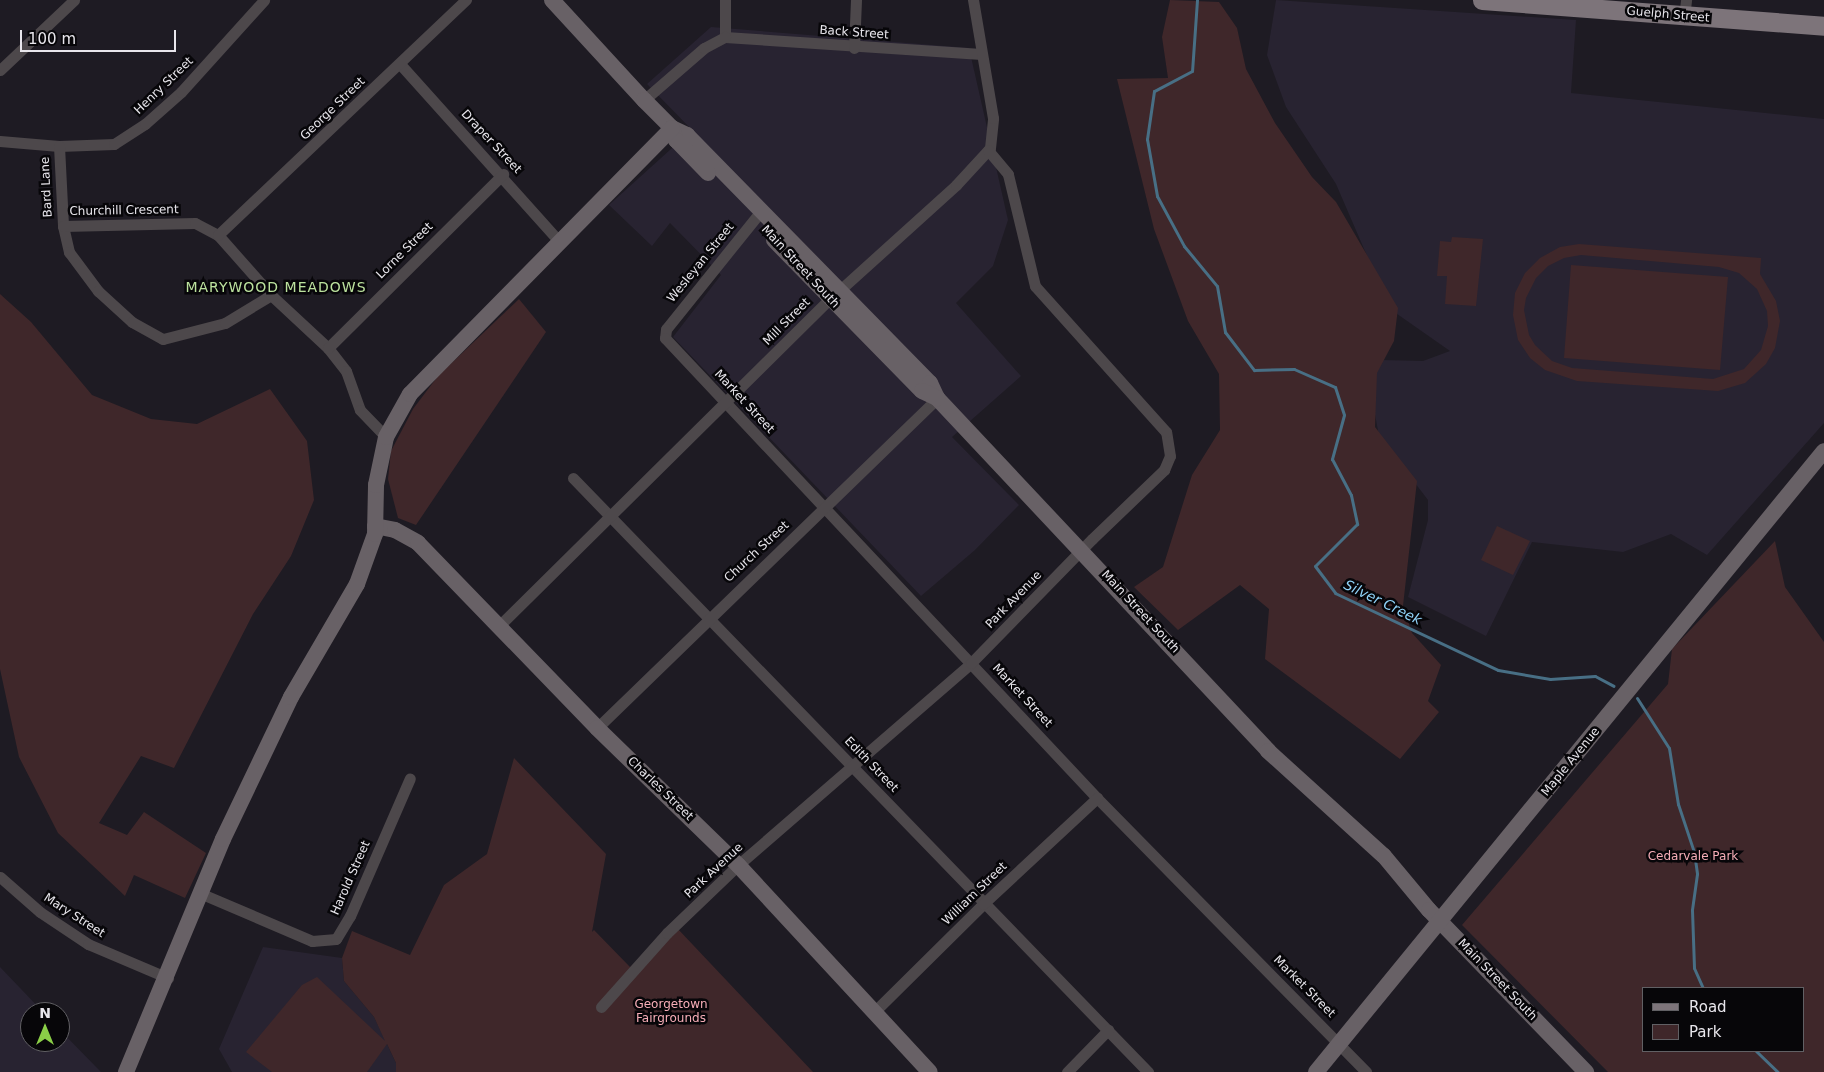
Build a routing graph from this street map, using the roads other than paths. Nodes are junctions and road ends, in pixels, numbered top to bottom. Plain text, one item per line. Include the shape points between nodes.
1 (74, 0) edge
2 (264, 0) edge
3 (466, 0) edge
4 (552, 0) edge
5 (725, 0) edge
6 (856, 0) edge
7 (974, 0) edge
8 (1482, 0) edge
9 (1514, 1) edge
10 (1685, 9) edge
11 (1824, 26) edge
12 (725, 36) junction
13 (854, 48) junction
14 (981, 54) junction
15 (400, 64) junction
16 (0, 70) edge
17 (644, 100) junction
18 (672, 128) junction
19 (0, 141) edge
20 (59, 146) junction
21 (988, 150) junction
22 (503, 174) junction
23 (758, 215) junction
24 (63, 226) junction
25 (218, 234) junction
26 (559, 241) junction
27 (271, 295) junction
28 (834, 295) junction
29 (664, 334) joint
30 (328, 348) junction
31 (937, 398) junction
32 (725, 403) junction
33 (386, 437) junction
34 (1823, 453) edge
35 (573, 478) dead end
36 (824, 508) junction
37 (610, 514) junction
38 (375, 526) junction
39 (1082, 550) junction
40 (708, 617) junction
41 (500, 625) junction
42 (972, 663) junction
43 (597, 728) junction
44 (853, 765) junction
45 (410, 778) dead end
46 (1097, 798) junction
47 (738, 865) junction
48 (0, 877) edge
49 (202, 894) junction
50 (983, 904) junction
51 (1441, 922) junction
52 (168, 978) junction
53 (601, 1007) dead end
54 (874, 1013) junction
55 (1108, 1030) junction
56 (1340, 1044) junction
57 (126, 1072) edge
58 (930, 1072) edge
59 (1067, 1072) edge
60 (1148, 1072) edge
61 (1316, 1072) edge
62 (1366, 1072) edge
63 (1586, 1072) edge

1 - 16 street
2 - 20 street, Henry Street via 181,92 145,124 114,144
3 - 15 street, George Street
4 - 17 street, Main Street South
5 - 12 street
6 - 13 street
7 - 14 street
8 - 9 main road, Guelph Street
9 - 10 main road, Guelph Street
10 - 11 main road, Guelph Street
12 - 13 street, Back Street
12 - 17 street via 704,48
13 - 14 street, Back Street
14 - 21 street via 993,118 993,142
15 - 22 street, Draper Street
15 - 25 street, George Street
17 - 18 street, Main Street South
18 - 23 street, Main Street South via 687,135
18 - 26 street
19 - 20 street, Henry Street
20 - 24 street, Bard Lane
21 - 28 street, Mill Street via 922,217
21 - 39 street, Park Avenue via 1008,174 1034,286 1166,432 1170,456 1164,470
22 - 26 street, Draper Street
22 - 30 street, Lorne Street
23 - 28 street, Main Street South
23 - 29 street, Wesleyan Street
24 - 25 street, Churchill Crescent via 195,223
24 - 27 street, Churchill Crescent via 69,252 98,292 132,322 164,339 225,324
25 - 27 street
26 - 33 street via 410,394
27 - 30 street
28 - 31 street, Main Street South via 930,383
28 - 32 street, Mill Street
29 - 32 street, Market Street
30 - 33 street via 346,371 360,410
31 - 36 street, Church Street
31 - 39 street, Main Street South
32 - 36 street, Market Street
32 - 37 street, Mill Street
33 - 38 street via 376,485
34 - 51 street, Maple Avenue
35 - 37 street, Edith Street
36 - 40 street, Church Street
36 - 42 street, Market Street
37 - 40 street, Edith Street
37 - 41 street, Mill Street
38 - 41 street, Charles Street via 395,530 418,543
38 - 49 street via 357,584 291,697 223,839
39 - 42 street, Park Avenue
39 - 51 street, Main Street South via 1268,751 1347,822 1365,852 1412,886
40 - 43 street, Church Street
40 - 44 street, Edith Street
41 - 43 street, Charles Street
42 - 44 street, Park Avenue
42 - 46 street, Market Street
43 - 47 street, Charles Street
44 - 47 street, Park Avenue
44 - 50 street, Edith Street
45 - 49 street, Harold Street via 350,916 336,939 312,941
46 - 50 street, William Street
46 - 56 street, Market Street
47 - 53 street, Park Avenue via 667,933
47 - 54 street, Charles Street
48 - 52 street, Mary Street via 40,912 88,944
49 - 52 street
50 - 54 street, William Street
50 - 55 street, Edith Street
51 - 56 street, Maple Avenue
51 - 63 street, Main Street South
52 - 57 street
54 - 58 street, Charles Street
55 - 59 street
55 - 60 street, Edith Street
56 - 61 street, Maple Avenue
56 - 62 street, Market Street

